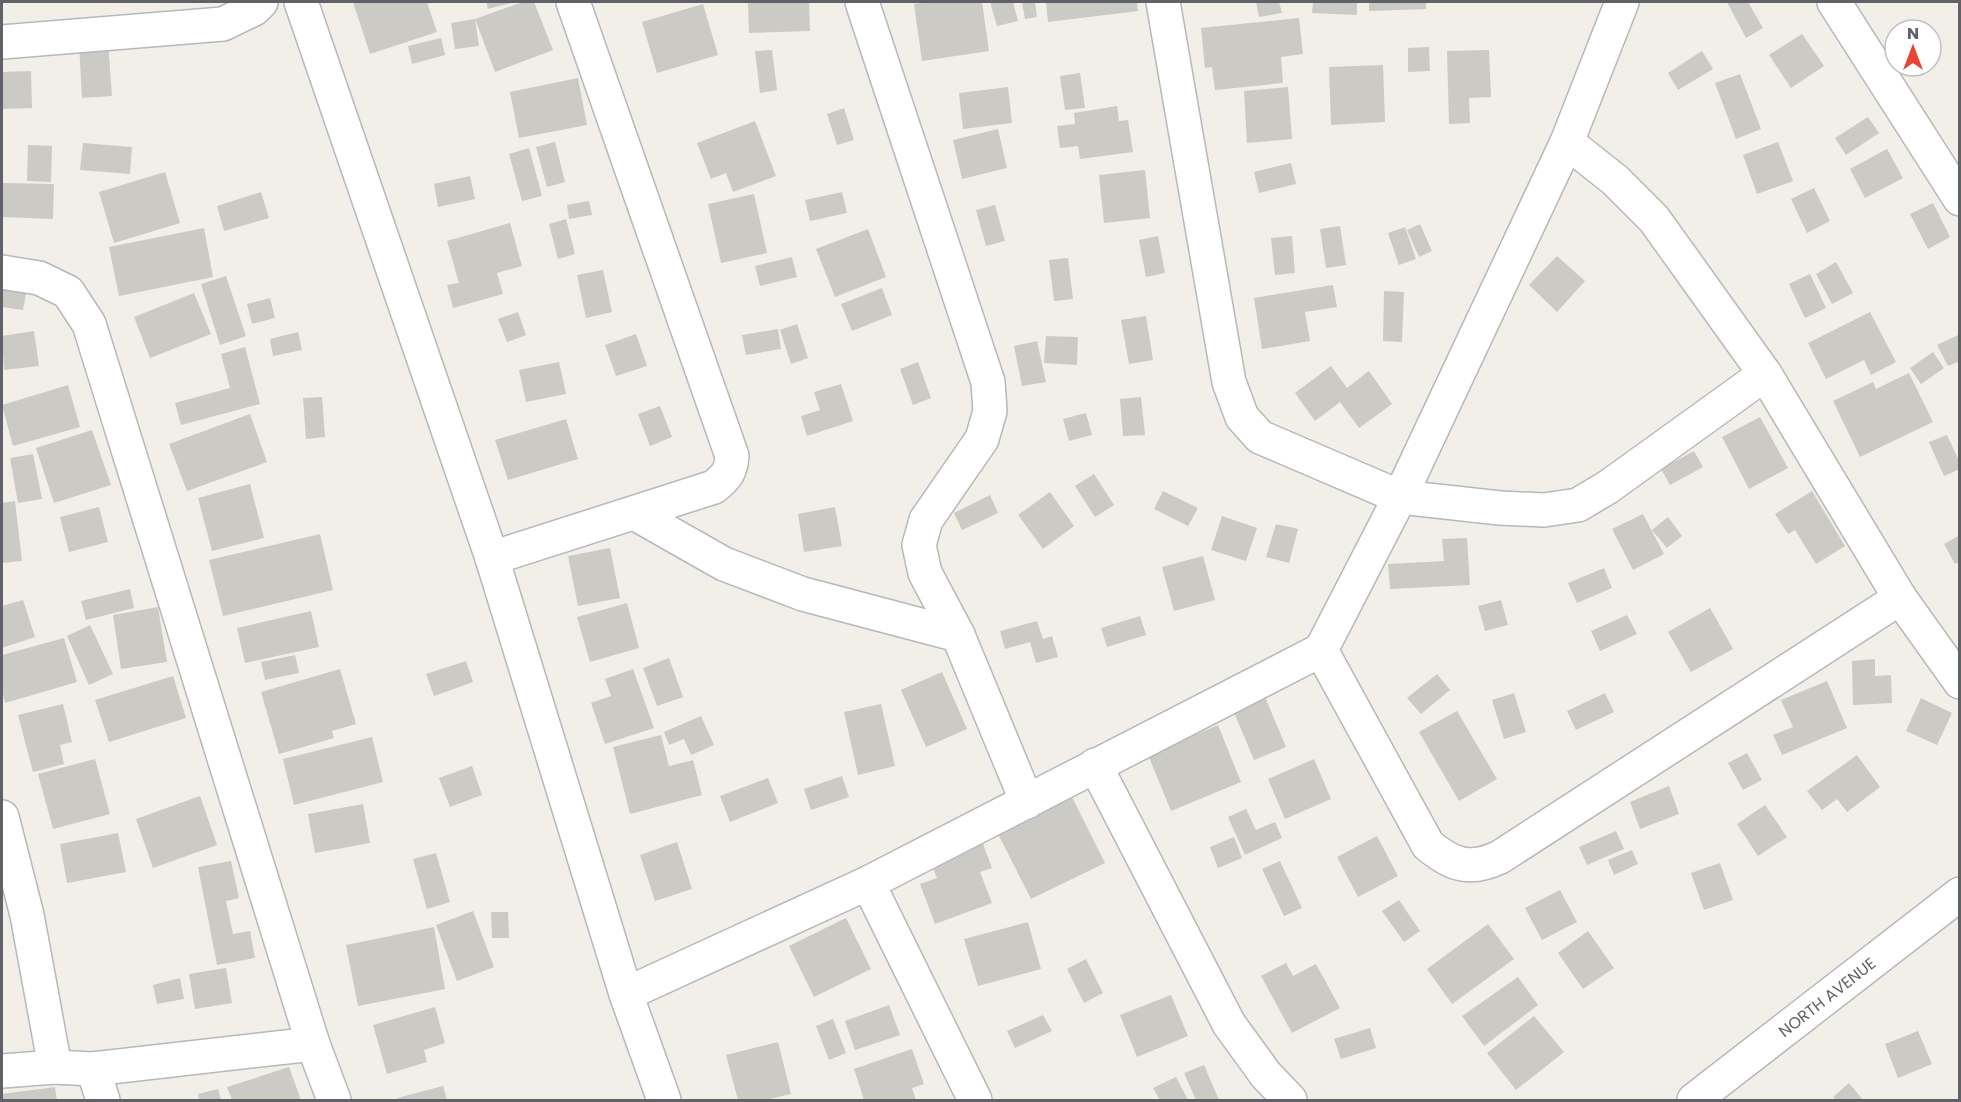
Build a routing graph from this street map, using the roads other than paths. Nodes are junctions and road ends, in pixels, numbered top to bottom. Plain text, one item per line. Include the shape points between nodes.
1 (261, 2) edge
2 (301, 2) edge
3 (573, 2) edge
4 (862, 2) edge
5 (1163, 2) edge
6 (1622, 2) edge
7 (1834, 2) edge
8 (2, 42) edge
9 (1567, 142) junction
10 (1959, 199) edge
11 (2, 272) edge
12 (1765, 374) junction
13 (1400, 497) junction
14 (634, 513) junction
15 (492, 558) junction
16 (1900, 597) junction
17 (958, 635) junction
18 (1321, 650) junction
19 (1959, 682) edge
20 (1095, 765) junction
21 (1027, 802) junction
22 (2, 817) edge
23 (868, 883) junction
24 (1959, 894) edge
25 (626, 994) junction
26 (314, 1044) junction
27 (55, 1067) junction
28 (93, 1069) junction
29 (2, 1071) edge
30 (1706, 1097) edge
31 (103, 1101) edge
32 (334, 1101) edge
33 (664, 1101) edge
34 (975, 1101) edge
35 (1290, 1101) edge

1 - 8 street via 223,24
2 - 15 street
3 - 14 street via 732,456 727,477 714,487
4 - 17 street via 988,382 990,411 982,439 926,520 919,545 925,573
5 - 13 street via 1229,382 1242,417 1260,437
6 - 9 street
7 - 10 street
9 - 12 street via 1615,180 1654,219
9 - 13 street
11 - 26 street via 39,278 68,292 89,324
12 - 13 street via 1578,505 1544,510
12 - 16 street
13 - 18 street
14 - 15 street
14 - 17 street via 724,564 803,594
15 - 25 street
16 - 18 street via 1484,865 1464,866 1443,858 1428,845
16 - 19 street
17 - 21 street
18 - 20 street
20 - 21 street
20 - 35 street via 1229,1024
21 - 23 street
22 - 27 street via 27,915
23 - 25 street
23 - 34 street
24 - 30 street, NORTH AVENUE
25 - 33 street
26 - 28 street
26 - 32 street
27 - 28 street
27 - 29 street
28 - 31 street

